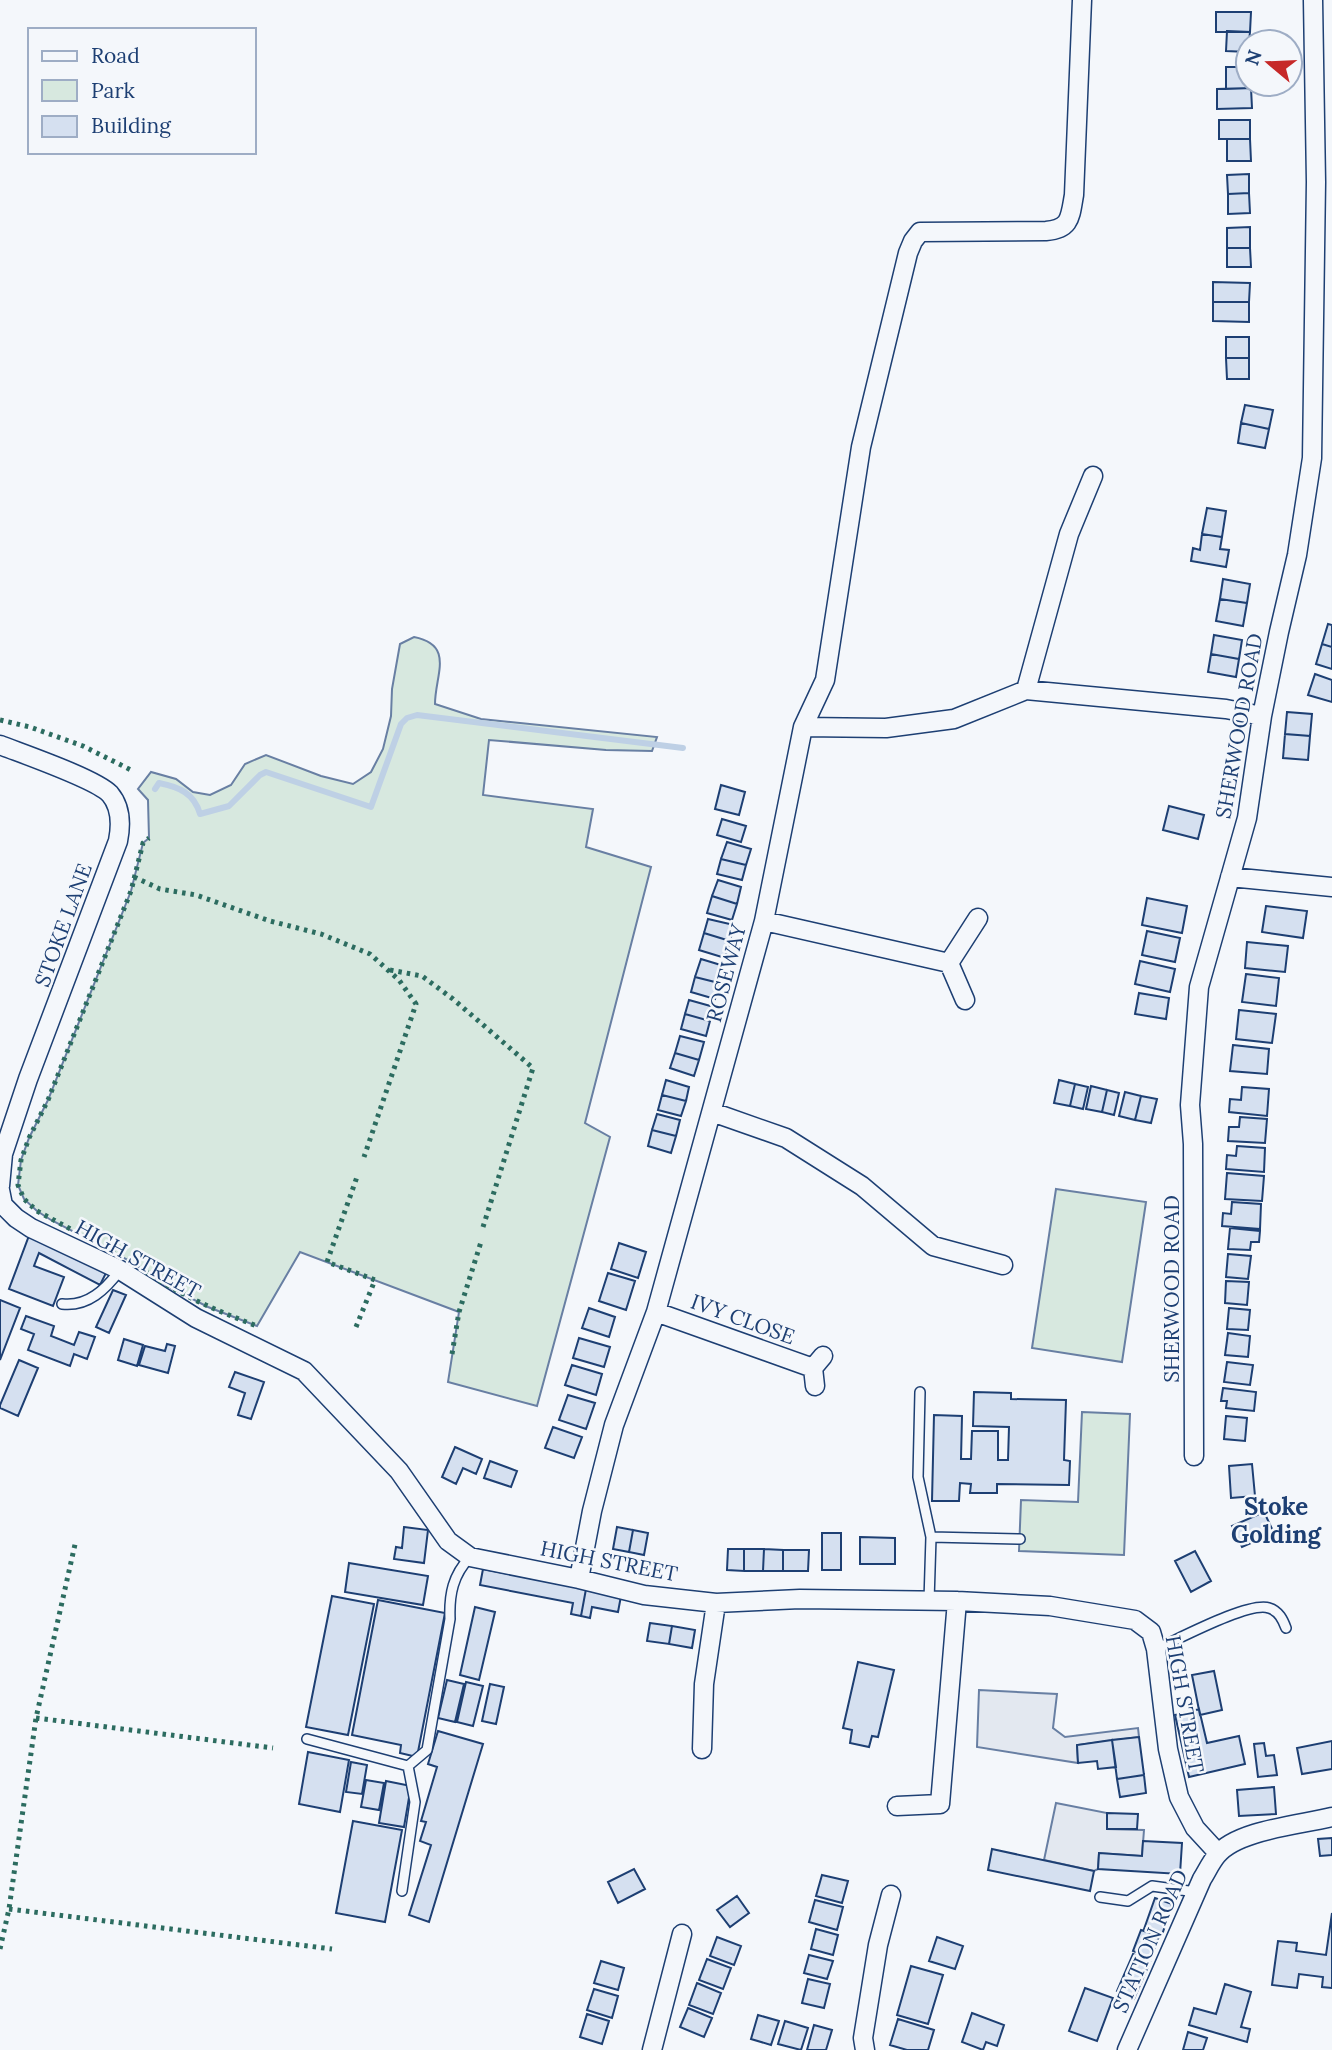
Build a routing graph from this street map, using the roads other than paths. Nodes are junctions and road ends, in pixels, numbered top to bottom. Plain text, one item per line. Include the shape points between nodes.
1 (1082, 0) edge
2 (1313, 0) edge
3 (1324, 182) edge
4 (1093, 475) dead end
5 (1027, 690) junction
6 (1262, 716) junction
7 (803, 727) junction
8 (0, 745) edge
9 (1230, 877) junction
10 (1332, 887) edge
11 (978, 918) dead end
12 (764, 921) junction
13 (950, 963) junction
14 (965, 1000) dead end
15 (712, 1112) junction
16 (0, 1188) edge
17 (1003, 1265) dead end
18 (120, 1270) junction
19 (62, 1304) dead end
20 (656, 1312) junction
21 (817, 1370) dead end
22 (920, 1392) dead end
23 (1194, 1456) dead end
24 (931, 1537) junction
25 (1020, 1539) dead end
26 (470, 1557) junction
27 (579, 1579) junction
28 (929, 1601) junction
29 (957, 1601) junction
30 (716, 1603) junction
31 (1286, 1628) dead end
32 (1156, 1650) junction
33 (307, 1739) dead end
34 (702, 1749) dead end
35 (408, 1766) junction
36 (897, 1806) dead end
37 (1332, 1817) edge
38 (1218, 1853) junction
39 (402, 1891) dead end
40 (1196, 1892) junction
41 (891, 1895) dead end
42 (1100, 1897) dead end
43 (682, 1934) dead end
44 (652, 2050) edge
45 (865, 2050) edge
46 (1127, 2050) edge

1 - 7 street, ROSEWAY via 1074,195 1066,225 1058,230 920,232 908,253 861,447 825,680
2 - 3 street, SHERWOOD ROAD
3 - 6 street, SHERWOOD ROAD via 1312,458 1297,555
4 - 5 street via 1069,534
5 - 6 street
5 - 7 street via 954,719 886,728
6 - 9 street, SHERWOOD ROAD via 1247,818
7 - 12 street, ROSEWAY
8 - 16 street, STOKE LANE via 93,783 110,795 121,825 28,1079 3,1154
9 - 10 street
9 - 23 street, SHERWOOD ROAD via 1199,987 1190,1105
11 - 13 street
12 - 13 street
12 - 15 street, ROSEWAY
13 - 14 street
15 - 17 street via 786,1138 862,1186 933,1246
15 - 20 street, ROSEWAY
16 - 18 street, HIGH STREET via 3,1205 16,1218
18 - 19 lane via 106,1290 72,1305
18 - 26 street, HIGH STREET via 196,1318 304,1370 399,1471 448,1541
20 - 21 street, IVY CLOSE
20 - 27 street, ROSEWAY via 614,1425
22 - 24 lane via 918,1477
24 - 25 lane
24 - 28 lane
26 - 27 street, HIGH STREET
26 - 35 lane via 459,1569 449,1598 450,1619 427,1750
27 - 30 street, HIGH STREET via 644,1595
28 - 29 street, HIGH STREET
28 - 30 street, HIGH STREET
29 - 32 street, HIGH STREET via 1050,1606 1135,1620 1151,1632
29 - 36 street via 940,1804
30 - 34 street via 704,1684
31 - 32 lane via 1282,1617 1269,1608 1254,1608
32 - 38 street, HIGH STREET via 1179,1797 1195,1828
33 - 35 lane
35 - 39 lane via 415,1802
37 - 38 street via 1252,1833
38 - 40 street, STATION ROAD
40 - 42 lane via 1152,1886 1128,1901
40 - 46 street, STATION ROAD
41 - 45 street via 878,1945
43 - 44 street

